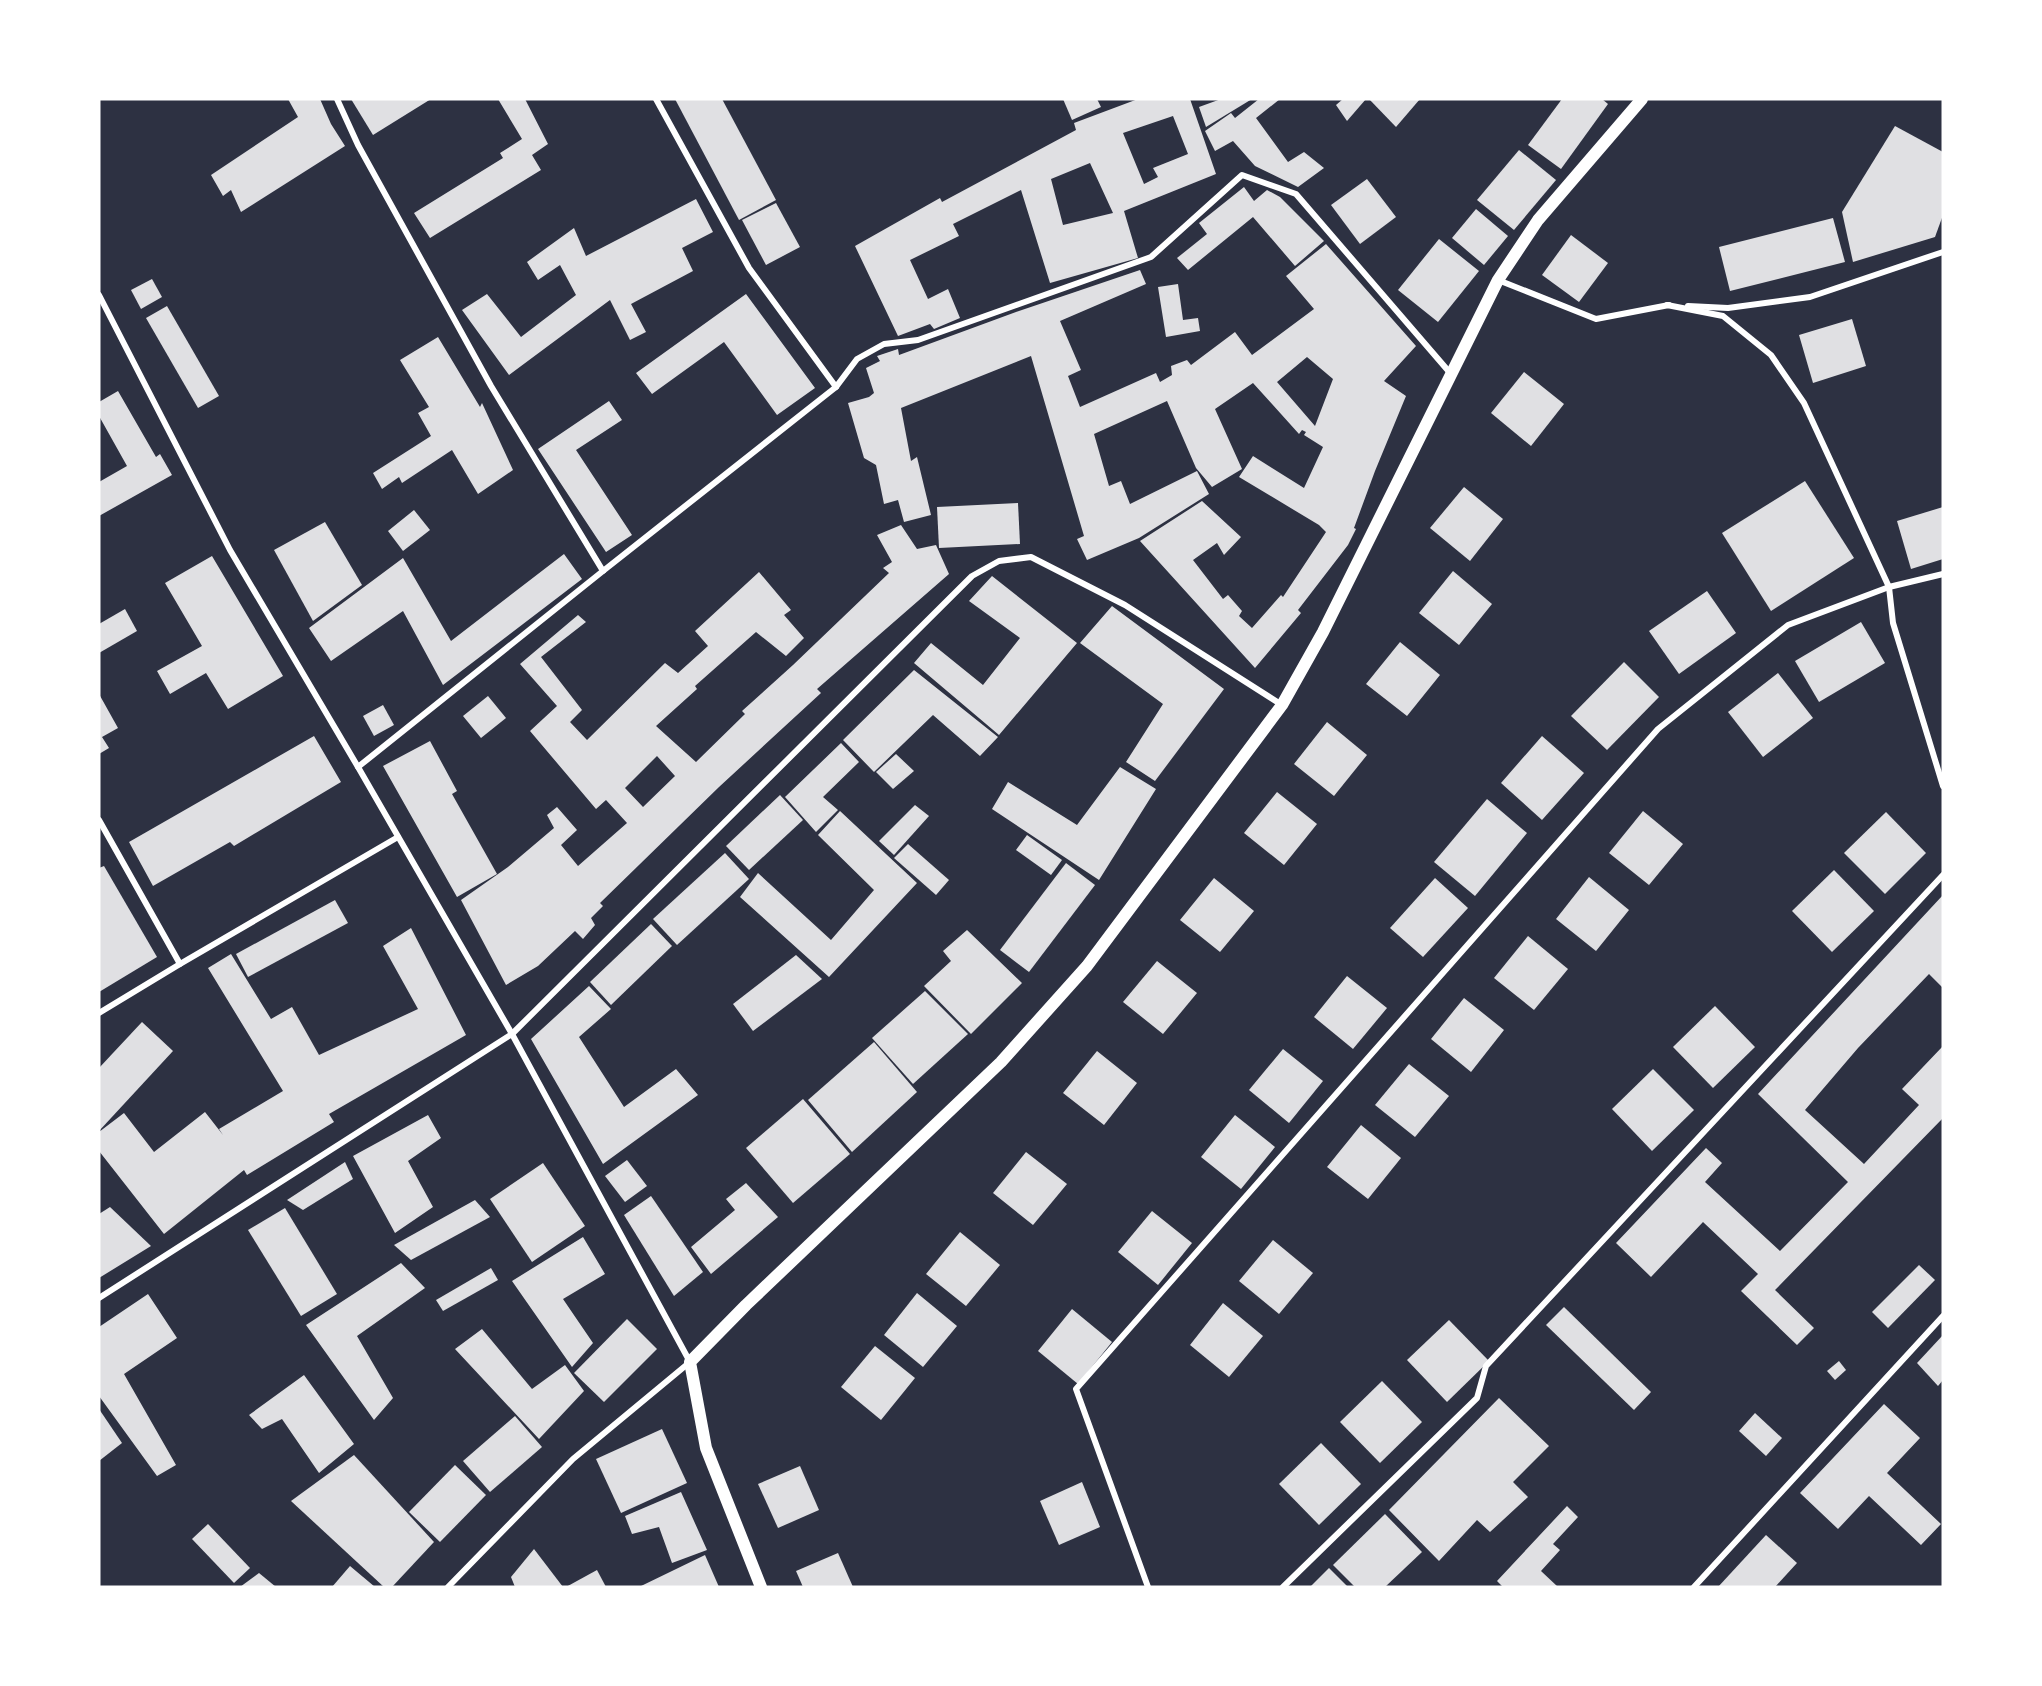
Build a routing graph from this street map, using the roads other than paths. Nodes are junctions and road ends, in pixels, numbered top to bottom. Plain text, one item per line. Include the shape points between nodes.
1 (337, 99) edge
2 (656, 99) edge
3 (1642, 99) edge
4 (1943, 252) edge
5 (1498, 280) junction
6 (99, 296) edge
7 (1666, 305) junction
8 (1451, 374) junction
9 (836, 387) junction
10 (603, 571) junction
11 (1943, 574) edge
12 (1889, 587) junction
13 (1282, 705) junction
14 (358, 767) junction
15 (1943, 786) edge
16 (99, 819) edge
17 (398, 837) junction
18 (1943, 875) edge
19 (180, 964) junction
20 (99, 1013) edge
21 (512, 1034) junction
22 (99, 1298) edge
23 (1943, 1316) edge
24 (690, 1362) junction
25 (448, 1587) edge
26 (761, 1587) edge
27 (1148, 1587) edge
28 (1283, 1587) edge
29 (1694, 1587) edge

1 - 10 street via 358,145 491,386
2 - 9 street via 749,268
3 - 5 main road via 1538,220
4 - 7 street via 1810,297 1728,308
5 - 7 street via 1596,319
5 - 8 main road
6 - 14 street via 230,550
7 - 12 street via 1724,316 1772,356 1804,402
8 - 9 street via 1296,194 1242,175 1151,257 918,340 884,344 857,360
8 - 13 main road via 1323,632
9 - 10 street
10 - 14 street
11 - 12 street
12 - 15 street via 1893,623
12 - 27 street via 1788,625 1658,729 1076,1389
13 - 21 street via 1125,605 1031,557 999,561 972,576
13 - 24 main road via 1087,966 1001,1062
14 - 17 street
16 - 19 street
17 - 19 street
17 - 21 street
18 - 28 street via 1486,1366 1477,1398
19 - 20 street
21 - 22 street
21 - 24 street
23 - 29 street
24 - 25 street via 573,1459
24 - 26 main road via 706,1448

